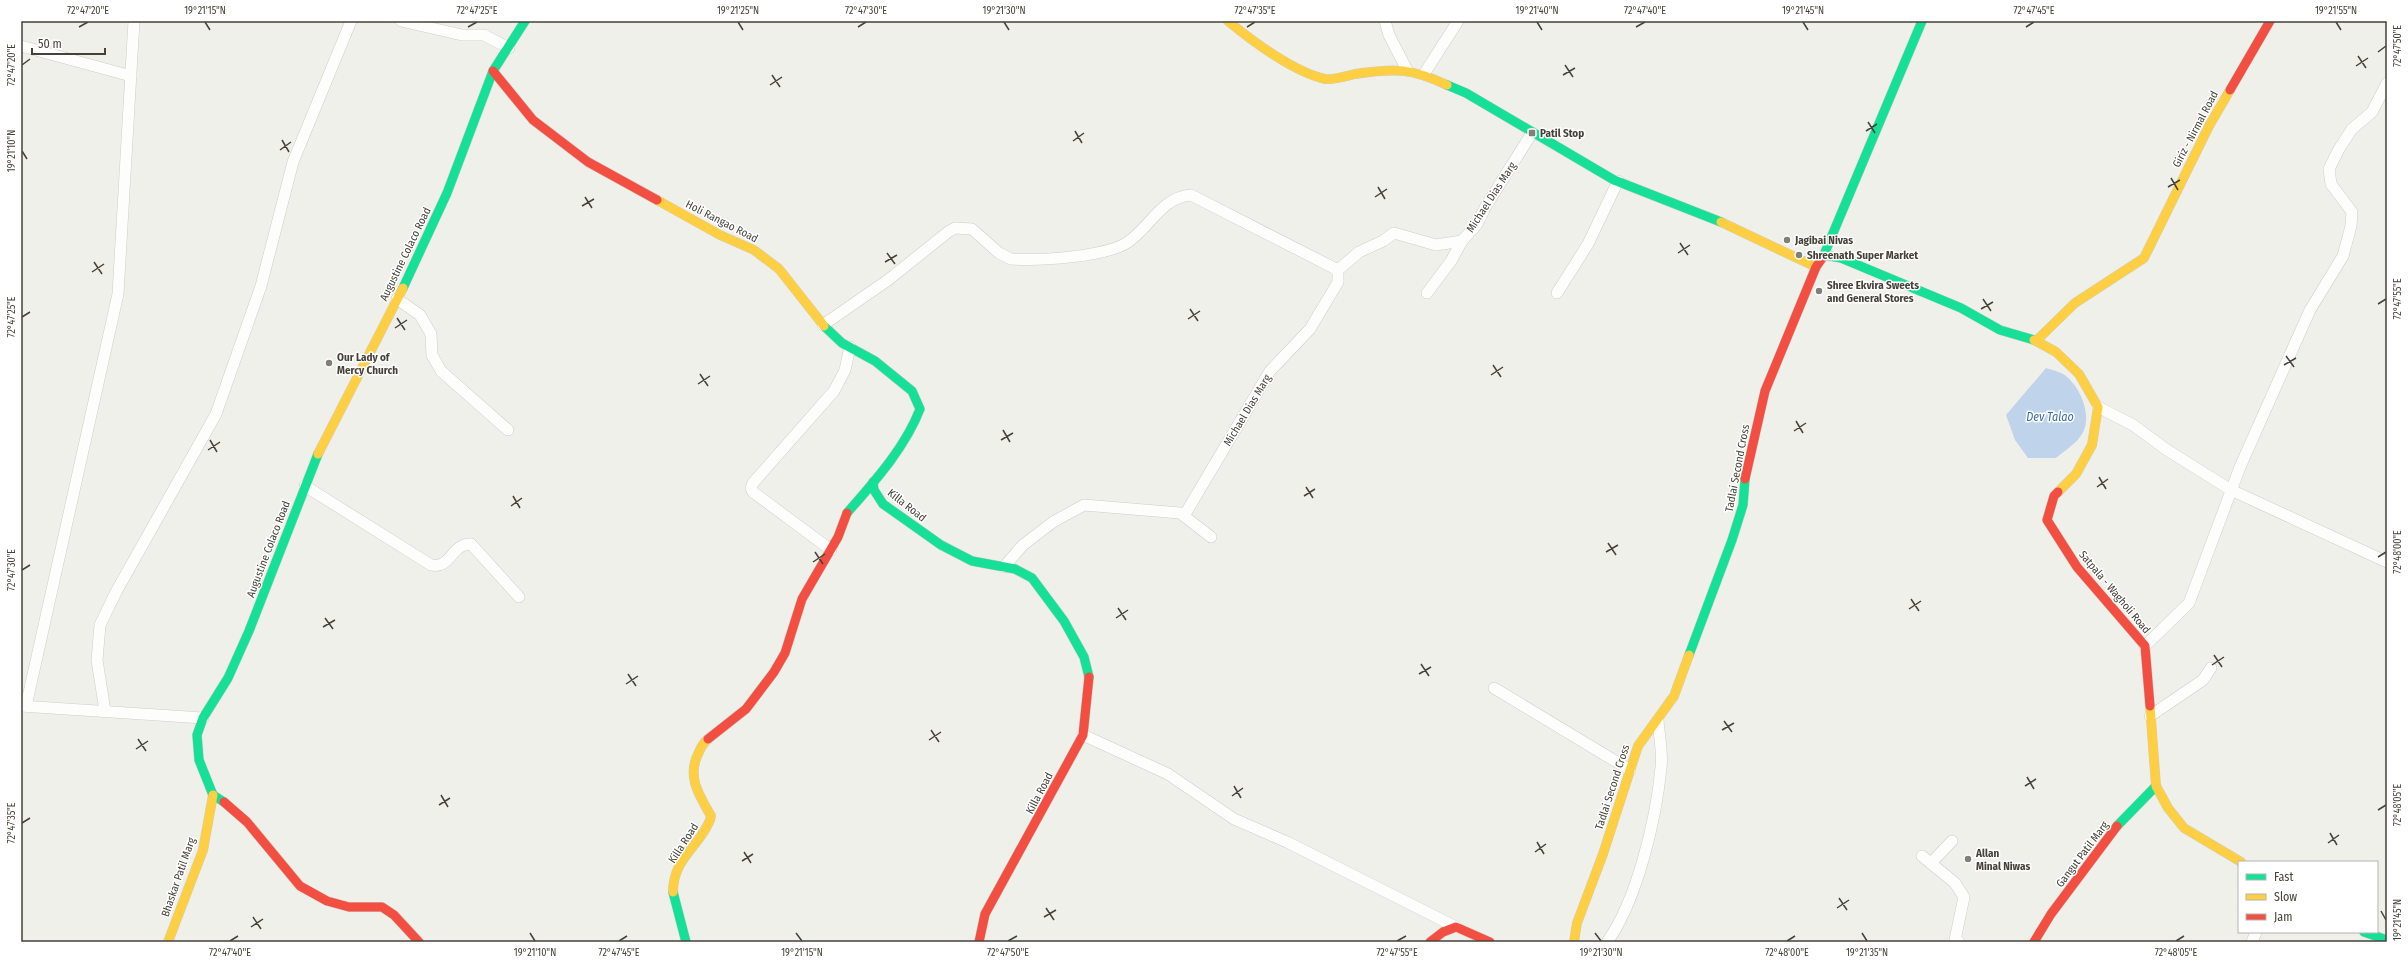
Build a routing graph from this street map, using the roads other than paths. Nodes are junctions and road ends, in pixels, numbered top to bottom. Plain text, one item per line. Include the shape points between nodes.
1 (134, 21) edge
2 (351, 21) edge
3 (401, 21) edge
4 (525, 21) edge
5 (1386, 21) edge
6 (1458, 21) edge
7 (1922, 21) edge
8 (2270, 21) edge
9 (1233, 22) edge
10 (21, 46) edge
11 (509, 48) junction
12 (1407, 70) junction
13 (493, 71) junction
14 (1424, 74) junction
15 (131, 76) junction
16 (2387, 83) edge
17 (1532, 133) junction
18 (1618, 181) junction
19 (1462, 241) junction
20 (1824, 255) junction
21 (1816, 267) junction
22 (1338, 270) junction
23 (1427, 293) dead end
24 (1557, 293) dead end
25 (397, 299) junction
26 (823, 325) junction
27 (2036, 341) junction
28 (850, 348) junction
29 (2098, 407) junction
30 (508, 430) dead end
31 (873, 482) junction
32 (305, 486) junction
33 (2231, 490) junction
34 (1184, 516) junction
35 (1211, 537) dead end
36 (831, 550) junction
37 (2387, 562) edge
38 (1004, 566) junction
39 (518, 597) dead end
40 (2145, 646) junction
41 (2211, 668) dead end
42 (1494, 688) dead end
43 (23, 706) edge
44 (105, 711) junction
45 (2150, 716) junction
46 (203, 718) junction
47 (1658, 720) junction
48 (1084, 735) junction
49 (1630, 770) junction
50 (2156, 786) junction
51 (213, 795) junction
52 (1952, 841) dead end
53 (1922, 856) dead end
54 (2239, 861) edge
55 (1931, 863) junction
56 (1456, 926) junction
57 (2367, 933) edge
58 (2387, 940) edge
59 (168, 942) edge
60 (419, 942) edge
61 (686, 942) edge
62 (979, 942) edge
63 (1430, 942) edge
64 (1490, 942) edge
65 (1574, 942) edge
66 (1607, 942) edge
67 (1959, 942) edge
68 (2034, 942) edge

1 - 15 street
2 - 44 street via 293,162 261,286 216,414 100,625 97,660
3 - 11 street via 462,36 484,35
4 - 11 street
5 - 12 street via 1389,35
6 - 14 street
7 - 20 street, Tadlai Second Cross
8 - 27 street, Giriz - Nirmal Road via 2209,126 2144,258 2075,303
9 - 12 street via 1258,44 1295,66 1326,79 1386,69
10 - 15 street
11 - 13 street
12 - 14 street
13 - 25 street, Augustine Colaco Road via 447,193
13 - 26 street, Holi Rangao Road via 533,120 588,162 720,235 754,250 779,269
14 - 17 street via 1466,93
15 - 43 street via 118,294
16 - 33 street via 2372,112 2352,129 2329,169 2331,184 2352,212 2343,256 2310,310
17 - 18 street via 1587,166
17 - 19 street, Michael Dias Marg via 1477,224
18 - 21 street via 1709,216
18 - 24 street via 1588,244
19 - 22 street, Michael Dias Marg via 1436,245 1394,233 1359,252
19 - 23 street via 1451,261
20 - 21 street, Tadlai Second Cross
20 - 27 street via 1841,258 1961,308 2000,330
21 - 47 street, Tadlai Second Cross via 1765,391 1745,480 1743,506 1732,540 1674,696
22 - 26 street via 1191,195 1181,196 1169,202 1129,242 1102,253 1011,259 999,253 972,229 955,228 888,280
22 - 34 street, Michael Dias Marg via 1338,282 1310,329 1270,371
25 - 30 street via 420,315 431,334 432,355 441,371
25 - 32 street, Augustine Colaco Road via 316,458
26 - 28 street, Holi Rangao Road
27 - 29 street via 2056,352 2079,374
28 - 31 street, Holi Rangao Road via 875,361 912,391 920,409 916,422
28 - 36 street via 845,370 834,391 751,488
29 - 33 street via 2133,425 2167,450
29 - 40 street, Satpala - Wagholi Road via 2092,445 2076,474 2054,496 2047,520 2077,567
31 - 36 street, Killa Road via 844,517
31 - 38 street, Killa Road via 874,490 883,504 941,545 972,561
32 - 39 street via 431,565 437,567 445,564 458,548 471,544
32 - 46 street, Augustine Colaco Road via 228,678
33 - 37 street
33 - 40 street via 2190,603
34 - 35 street
34 - 38 street via 1180,513 1084,505 1053,522 1023,545
36 - 61 street, Killa Road via 802,599 785,653 774,672 746,709 704,742 694,761 696,791 711,816 707,827 682,862 673,883 672,892
38 - 48 street, Killa Road via 1032,578 1064,621 1084,657 1090,682
40 - 45 street, Satpala - Wagholi Road
41 - 45 street via 2203,680
42 - 49 street
43 - 44 street
44 - 46 street
45 - 50 street, Satpala - Wagholi Road
46 - 51 street, Augustine Colaco Road via 197,735 199,760
47 - 49 street, Tadlai Second Cross via 1638,746
47 - 66 street via 1662,767 1647,843 1627,908
48 - 56 street via 1168,774 1234,819 1287,842
48 - 62 street, Killa Road via 985,914
49 - 65 street, Tadlai Second Cross via 1577,923
50 - 54 street, Satpala - Wagholi Road via 2168,808 2184,828
50 - 68 street, Gangut Patil Marg via 2124,817 2051,914
51 - 59 street, Bhaskar Patil Marg via 203,850
51 - 60 street via 247,822 300,886 327,901 349,907 382,907 394,915
52 - 55 street
53 - 55 street
55 - 67 street via 1955,883 1964,897 1955,940
56 - 63 street
56 - 64 street
57 - 58 street

